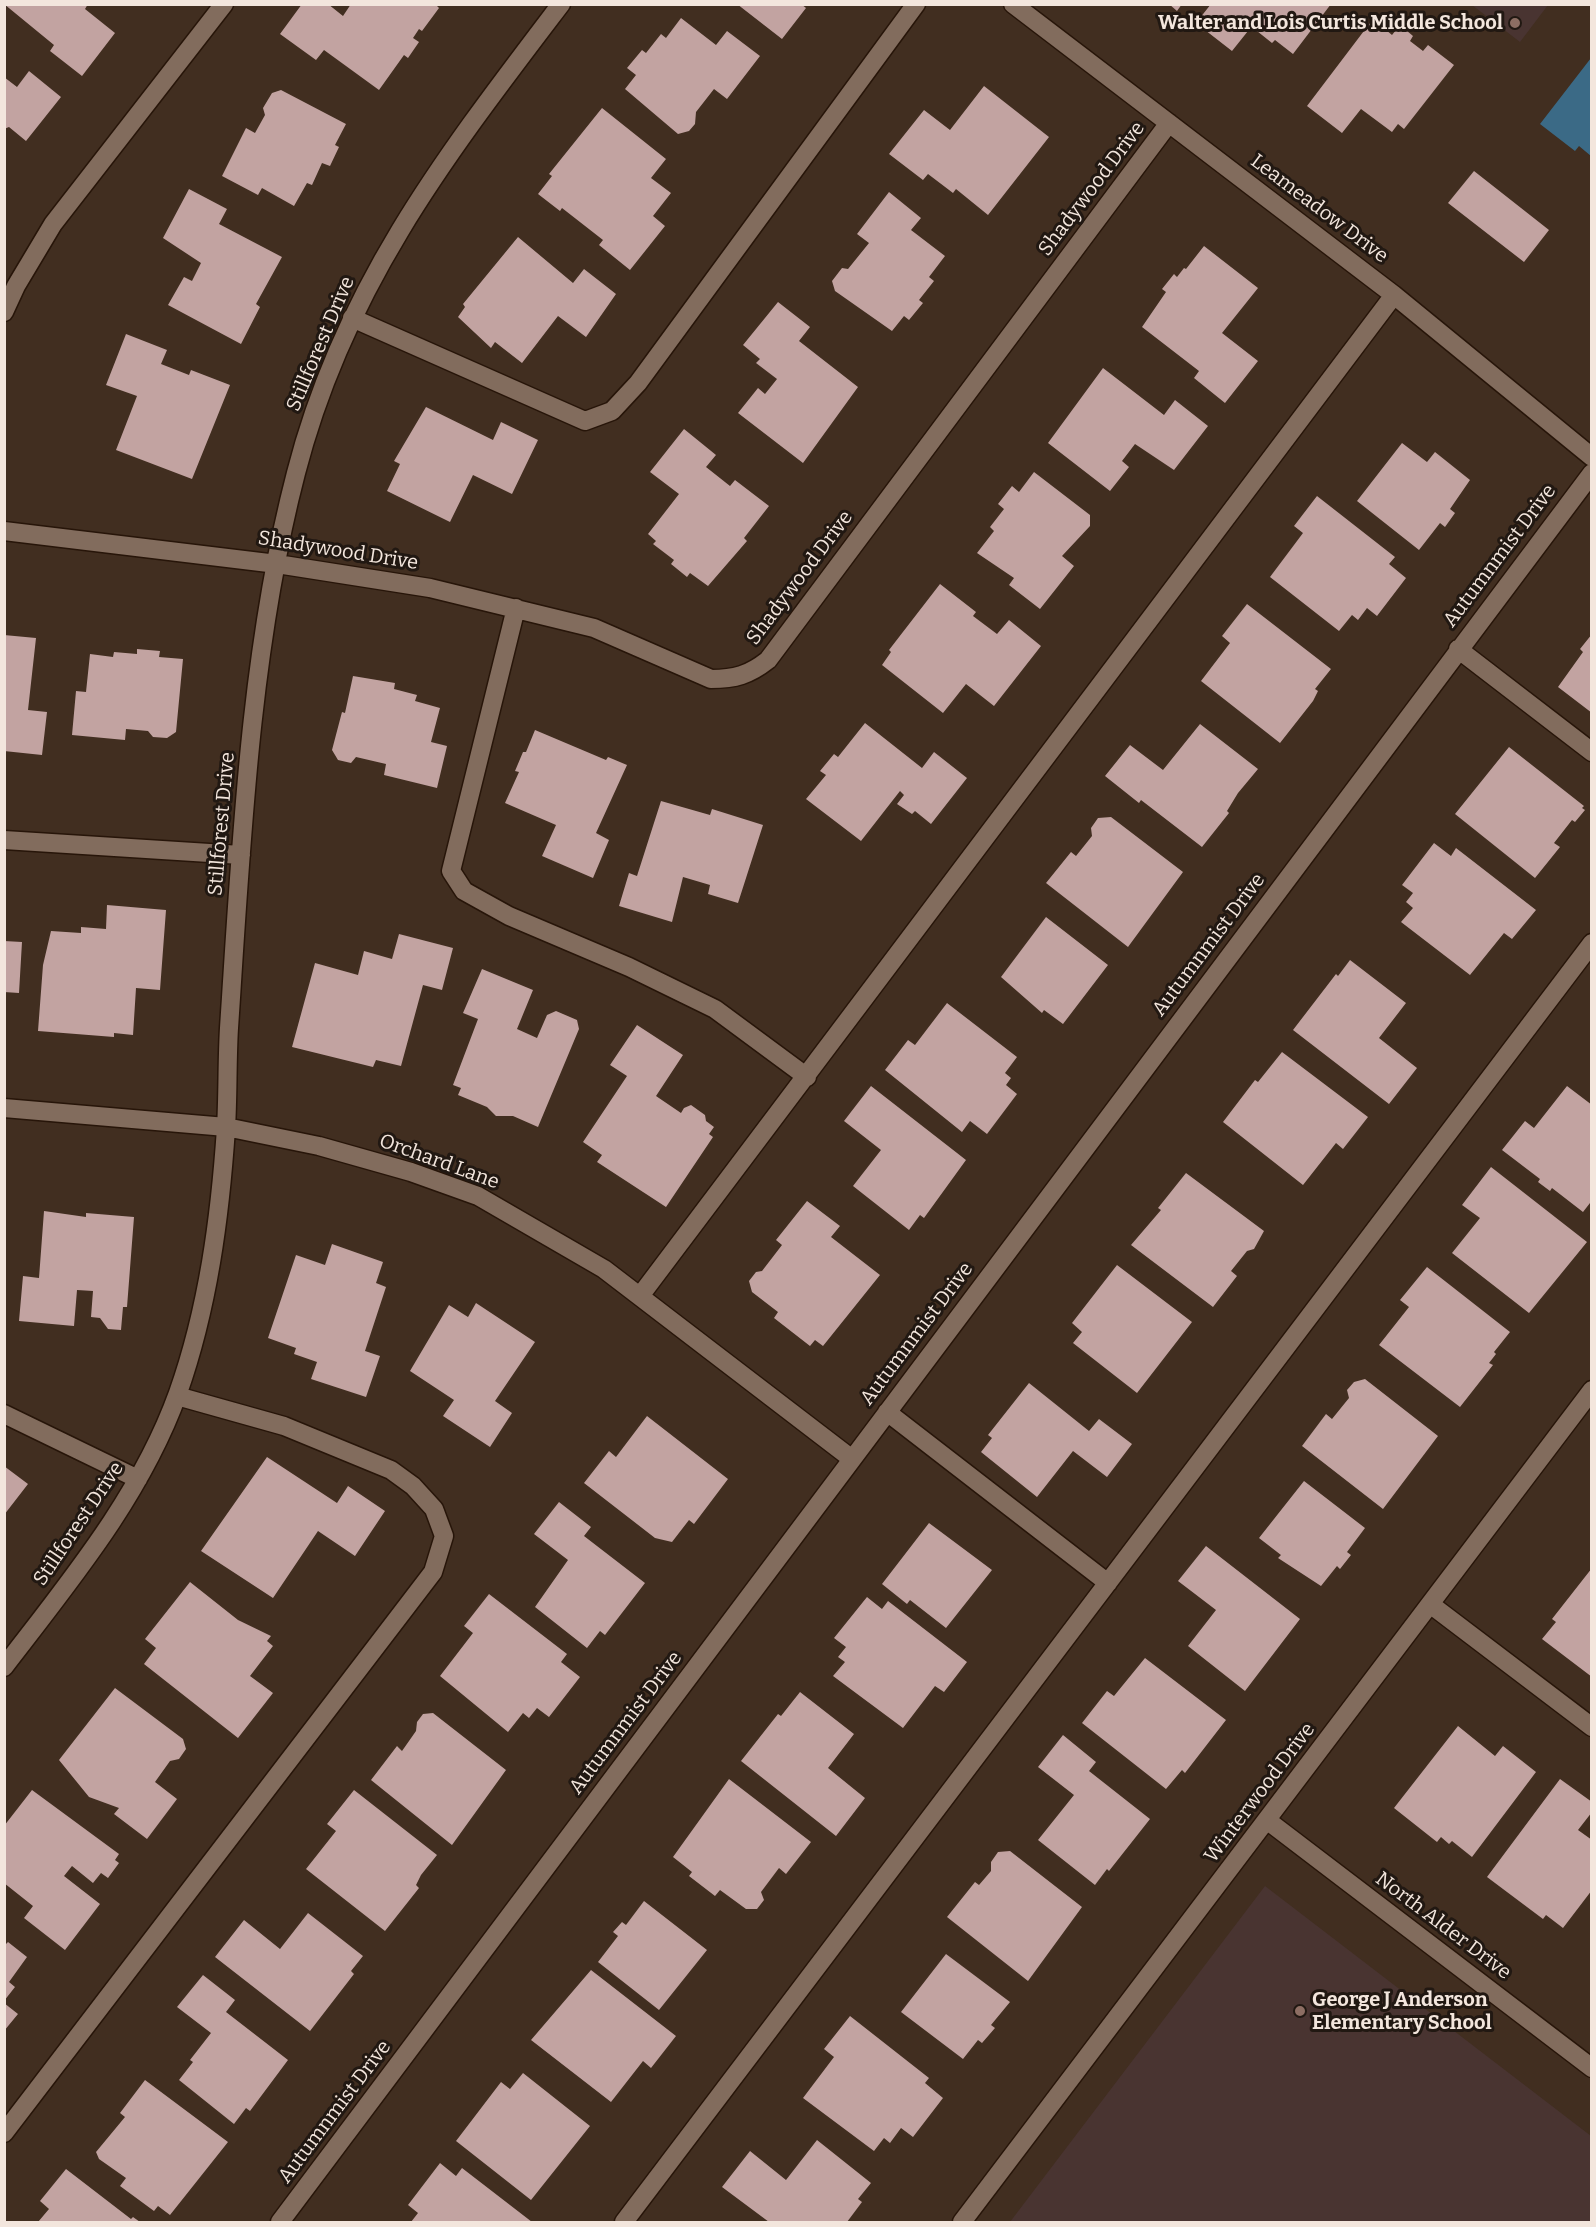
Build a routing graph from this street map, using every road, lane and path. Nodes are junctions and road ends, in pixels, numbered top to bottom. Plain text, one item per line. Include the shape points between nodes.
1 (224, 4) edge
2 (561, 4) edge
3 (916, 4) edge
4 (1013, 4) edge
5 (1169, 123) junction
6 (1394, 295) junction
7 (4, 312) edge
8 (352, 318) junction
9 (1592, 457) edge
10 (1592, 473) edge
11 (4, 531) edge
12 (277, 564) junction
13 (516, 608) junction
14 (1458, 649) junction
15 (1592, 752) edge
16 (4, 840) edge
17 (242, 855) junction
18 (1592, 943) edge
19 (807, 1077) junction
20 (4, 1108) edge
21 (226, 1127) junction
22 (640, 1296) junction
23 (1592, 1390) edge
24 (177, 1396) junction
25 (887, 1412) junction
26 (4, 1414) edge
27 (852, 1459) junction
28 (138, 1479) junction
29 (1108, 1583) junction
30 (1430, 1604) junction
31 (4, 1667) edge
32 (1592, 1727) edge
33 (1268, 1821) junction
34 (1592, 2068) edge
35 (4, 2133) edge
36 (280, 2223) edge
37 (624, 2223) edge
38 (962, 2223) edge

1 - 7 street via 53,224
2 - 8 street, Stillforest Drive via 422,193
3 - 8 street via 638,383 612,411 585,421
4 - 5 street, Leameadow Drive
5 - 6 street, Leameadow Drive
5 - 13 street, Shadywood Drive via 768,660 752,673 732,679 711,679 594,628
6 - 9 street, Leameadow Drive
6 - 19 street
8 - 12 street, Stillforest Drive via 317,406 296,473
10 - 14 street, Autumnmist Drive
11 - 12 street, Shadywood Drive
12 - 13 street, Shadywood Drive via 430,588
12 - 17 street, Stillforest Drive via 257,687
13 - 19 street via 451,871 464,891 509,916 715,1009
14 - 15 street
14 - 25 street, Autumnmist Drive
16 - 17 street
17 - 21 street, Stillforest Drive
18 - 29 street
19 - 22 street
20 - 21 street, Orchard Lane
21 - 22 street, Orchard Lane via 319,1146 478,1196 604,1269
21 - 24 street, Stillforest Drive via 215,1238 201,1319
22 - 27 street, Orchard Lane
23 - 30 street, Winterwood Drive
24 - 28 street, Stillforest Drive
24 - 35 street via 284,1426 391,1470 434,1509 444,1536 433,1572
25 - 27 street, Autumnmist Drive
25 - 29 street
26 - 28 street
27 - 36 street, Autumnmist Drive
28 - 31 street, Stillforest Drive via 105,1533
29 - 37 street
30 - 32 street
30 - 33 street, Winterwood Drive
33 - 34 street, North Alder Drive
33 - 38 street, Winterwood Drive

